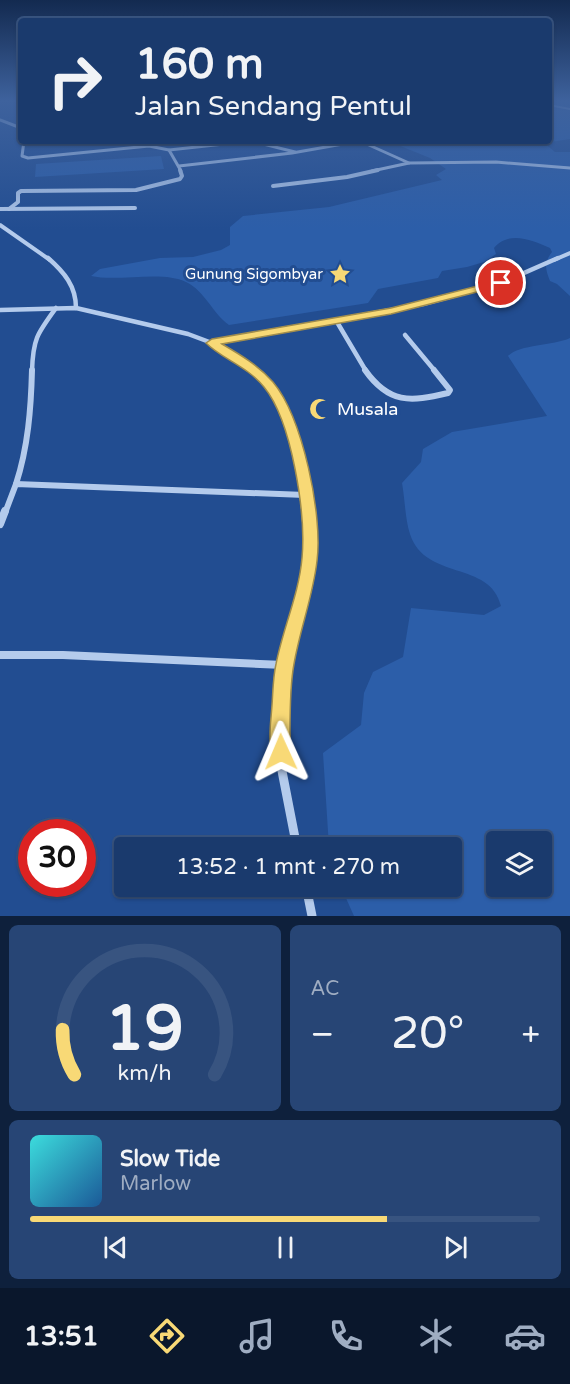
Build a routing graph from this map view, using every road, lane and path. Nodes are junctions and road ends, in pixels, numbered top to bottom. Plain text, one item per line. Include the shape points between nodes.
1 (24, 144) edge
2 (224, 144) edge
3 (265, 144) edge
4 (343, 144) edge
5 (367, 144) edge
6 (169, 150) junction
7 (299, 152) junction
8 (409, 163) junction
9 (179, 166) junction
10 (570, 168) edge
11 (273, 186) dead end
12 (135, 208) dead end
13 (0, 209) edge
14 (9, 209) junction
15 (0, 225) edge
16 (570, 253) edge
17 (56, 308) junction
18 (76, 308) junction
19 (0, 310) edge
20 (337, 322) junction
21 (405, 335) dead end
22 (212, 343) junction
23 (16, 483) junction
24 (305, 495) junction
25 (0, 524) edge
26 (0, 655) edge
27 (284, 665) junction
28 (295, 837) edge
29 (308, 897) edge
30 (312, 916) edge

1 - 6 street via 22,156 28,158 149,146
2 - 6 street
3 - 7 street
4 - 7 street
5 - 8 street
6 - 9 street
7 - 9 street
8 - 10 street via 496,162
8 - 11 street via 347,177
9 - 14 street via 180,179 136,190 21,191 18,202
12 - 14 street
13 - 14 street
15 - 18 street via 67,276 77,293
16 - 20 street via 501,283
17 - 18 street
17 - 19 street
17 - 23 street via 33,346 26,457
18 - 22 street
20 - 21 street via 361,364 391,395 400,398 448,393 450,390
20 - 22 street
22 - 24 street via 260,376 284,410 299,455
23 - 24 street
23 - 25 street
24 - 27 street via 310,559
26 - 27 street
27 - 28 street via 282,771
29 - 30 street

